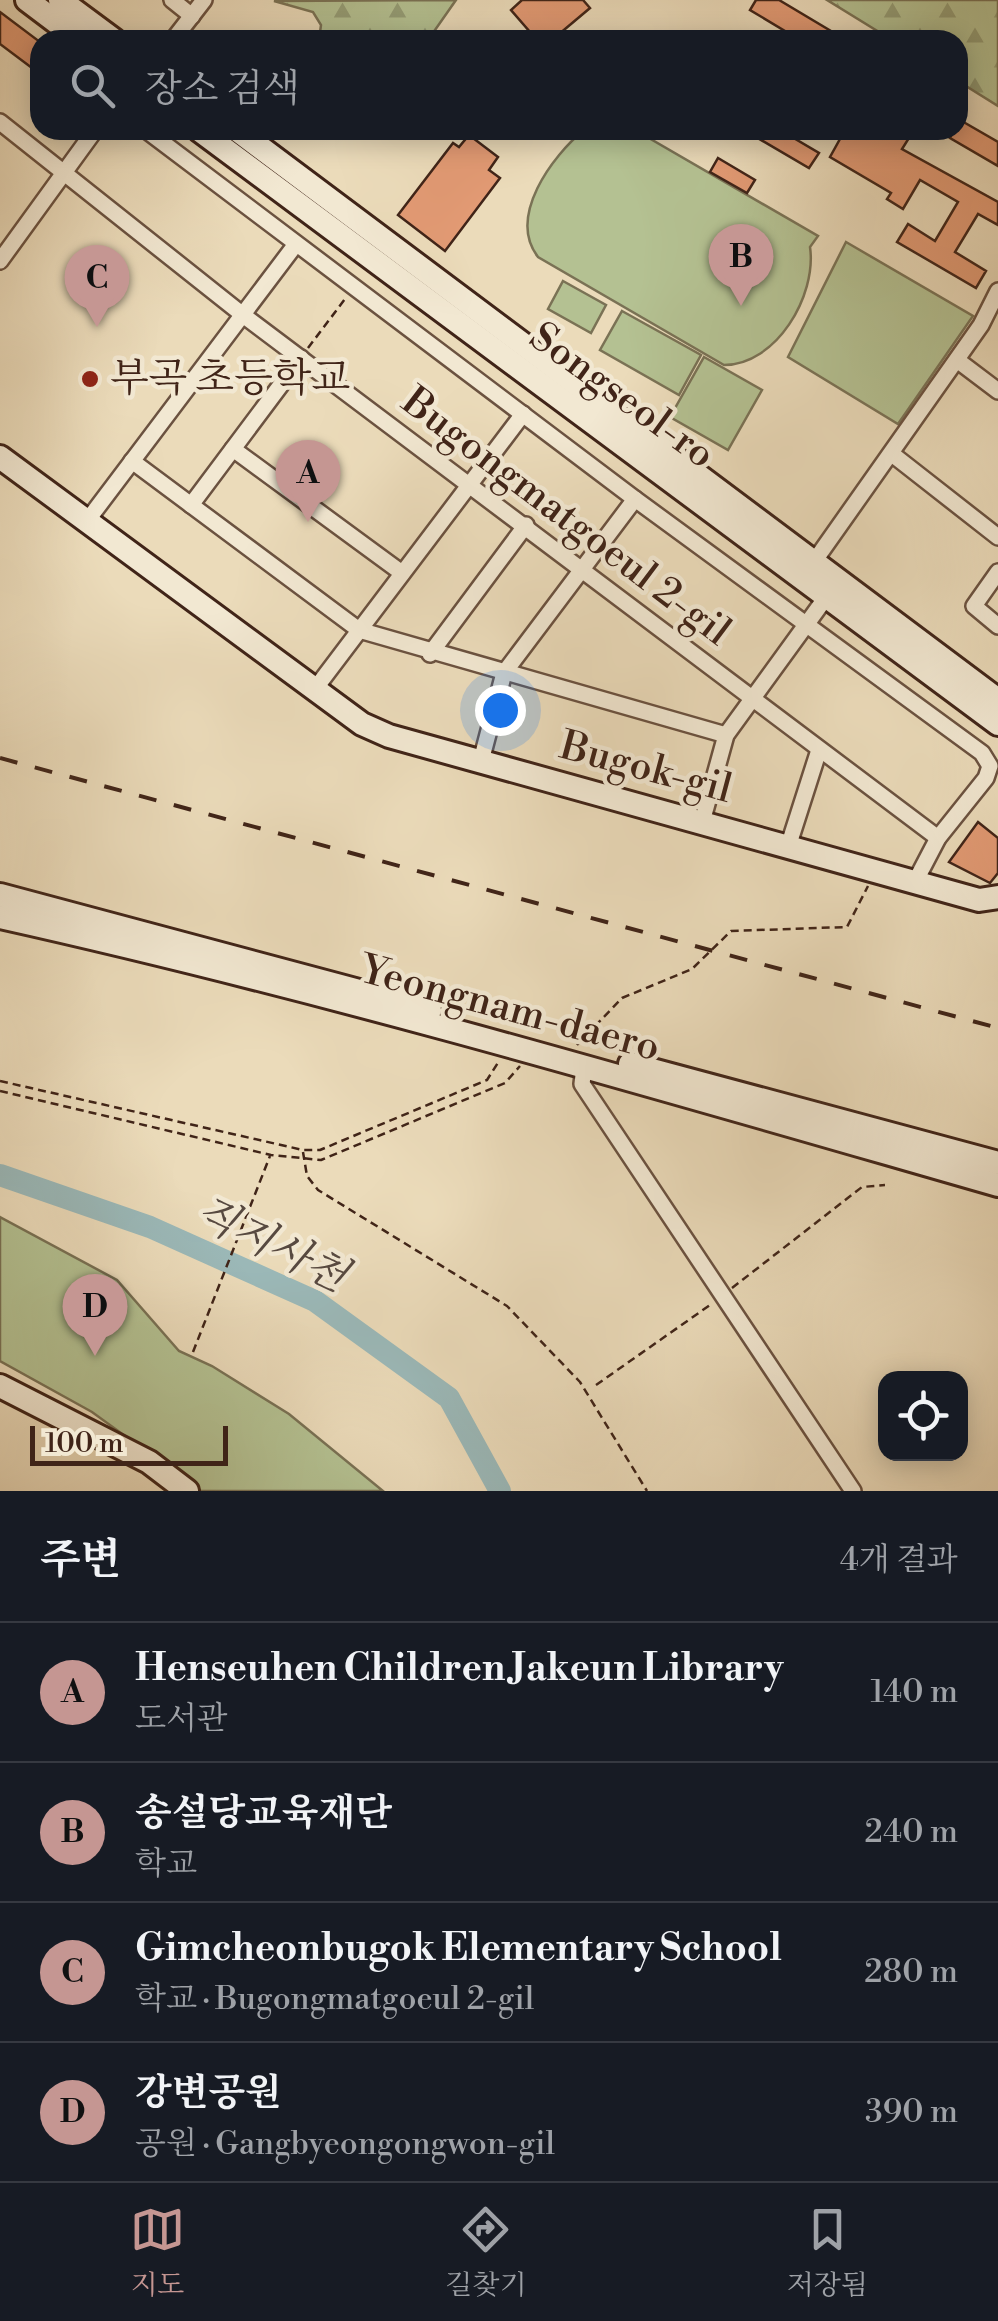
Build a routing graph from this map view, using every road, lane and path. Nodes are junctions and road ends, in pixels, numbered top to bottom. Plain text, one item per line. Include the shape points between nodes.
1 (27, 0) edge
2 (60, 0) edge
3 (172, 0) edge
4 (204, 0) edge
5 (192, 16) junction
6 (67, 30) edge
7 (100, 30) edge
8 (181, 30) edge
9 (0, 122) edge
10 (87, 140) edge
11 (159, 140) edge
12 (213, 140) edge
13 (250, 140) edge
14 (63, 172) junction
15 (296, 244) junction
16 (0, 261) edge
17 (354, 287) junction
18 (998, 291) edge
19 (243, 315) junction
20 (301, 358) junction
21 (957, 360) junction
22 (998, 391) edge
23 (523, 414) junction
24 (233, 449) junction
25 (892, 454) junction
26 (0, 457) edge
27 (132, 461) junction
28 (470, 483) junction
29 (635, 499) junction
30 (191, 505) junction
31 (87, 521) junction
32 (526, 526) junction
33 (998, 537) edge
34 (584, 569) junction
35 (808, 570) junction
36 (998, 572) edge
37 (402, 573) junction
38 (827, 596) junction
39 (806, 624) junction
40 (998, 626) edge
41 (359, 630) junction
42 (430, 654) junction
43 (504, 673) junction
44 (315, 688) junction
45 (998, 700) edge
46 (754, 702) junction
47 (998, 724) edge
48 (726, 735) junction
49 (819, 750) junction
50 (482, 762) junction
51 (702, 822) junction
52 (938, 838) junction
53 (788, 846) junction
54 (876, 871) junction
55 (915, 882) junction
56 (0, 894) edge
57 (998, 897) edge
58 (0, 917) edge
59 (520, 1050) junction
60 (579, 1058) junction
61 (0, 1081) edge
62 (0, 1091) edge
63 (303, 1150) junction
64 (271, 1155) junction
65 (302, 1158) junction
66 (998, 1163) edge
67 (998, 1185) edge
68 (885, 1186) dead end
69 (723, 1296) junction
70 (193, 1352) dead end
71 (596, 1385) dead end
72 (0, 1386) edge
73 (186, 1491) edge
74 (648, 1491) edge
75 (853, 1491) edge

1 - 6 street
2 - 7 street
3 - 5 street
4 - 5 street
5 - 8 street
9 - 14 street, Bugongmatgoeul 2-gil
10 - 14 street
11 - 15 street
12 - 35 street, Songseol-ro
13 - 35 street, Songseol-ro
14 - 16 street
14 - 19 street, Bugongmatgoeul 2-gil
15 - 17 street
15 - 19 street
17 - 20 path
17 - 23 street
18 - 21 street
19 - 20 street, Bugongmatgoeul 2-gil
19 - 27 street
20 - 24 street
20 - 28 street, Bugongmatgoeul 2-gil
21 - 22 street
21 - 25 street
23 - 28 street
23 - 29 street
24 - 30 street
24 - 37 street
25 - 33 street
25 - 35 street
26 - 31 street, Bugok-gil
27 - 30 street
27 - 31 street
28 - 32 street, Bugongmatgoeul 2-gil
28 - 37 street
29 - 34 street
29 - 39 street
30 - 41 street
31 - 44 street, Bugok-gil
32 - 34 street, Bugongmatgoeul 2-gil
32 - 42 street
34 - 43 street
34 - 46 street, Bugongmatgoeul 2-gil
35 - 38 street, Songseol-ro
35 - 45 street, Songseol-ro
36 - 40 street via 974,606
37 - 41 street
38 - 39 street
38 - 47 street, Songseol-ro
39 - 46 street
39 - 52 street via 982,753 990,766 986,778
41 - 42 street
41 - 44 street
42 - 43 street
43 - 48 street
43 - 50 street
44 - 50 street, Bugok-gil via 362,724
46 - 48 street
46 - 49 street, Bugongmatgoeul 2-gil
48 - 51 street
49 - 52 street, Bugongmatgoeul 2-gil
49 - 53 street
50 - 51 street, Bugok-gil
51 - 53 street, Bugok-gil
52 - 55 street
53 - 54 street, Bugok-gil
54 - 55 street, Bugok-gil
54 - 60 path via 847,927 732,932 692,969 622,998
55 - 57 street, Bugok-gil via 980,900
56 - 60 street, Yeongnam-daero
58 - 59 street, Yeongnam-daero
59 - 60 street, Yeongnam-daero
59 - 63 path via 487,1080 320,1150
59 - 65 path via 505,1083 321,1160
60 - 66 street, Yeongnam-daero
60 - 67 street, Yeongnam-daero
60 - 69 street via 582,1084
61 - 63 path
62 - 64 path
63 - 65 path
64 - 65 path
64 - 70 path
65 - 74 path via 318,1190 507,1306 561,1358
68 - 69 path via 862,1187
69 - 71 path
69 - 75 street
72 - 73 street via 148,1462

